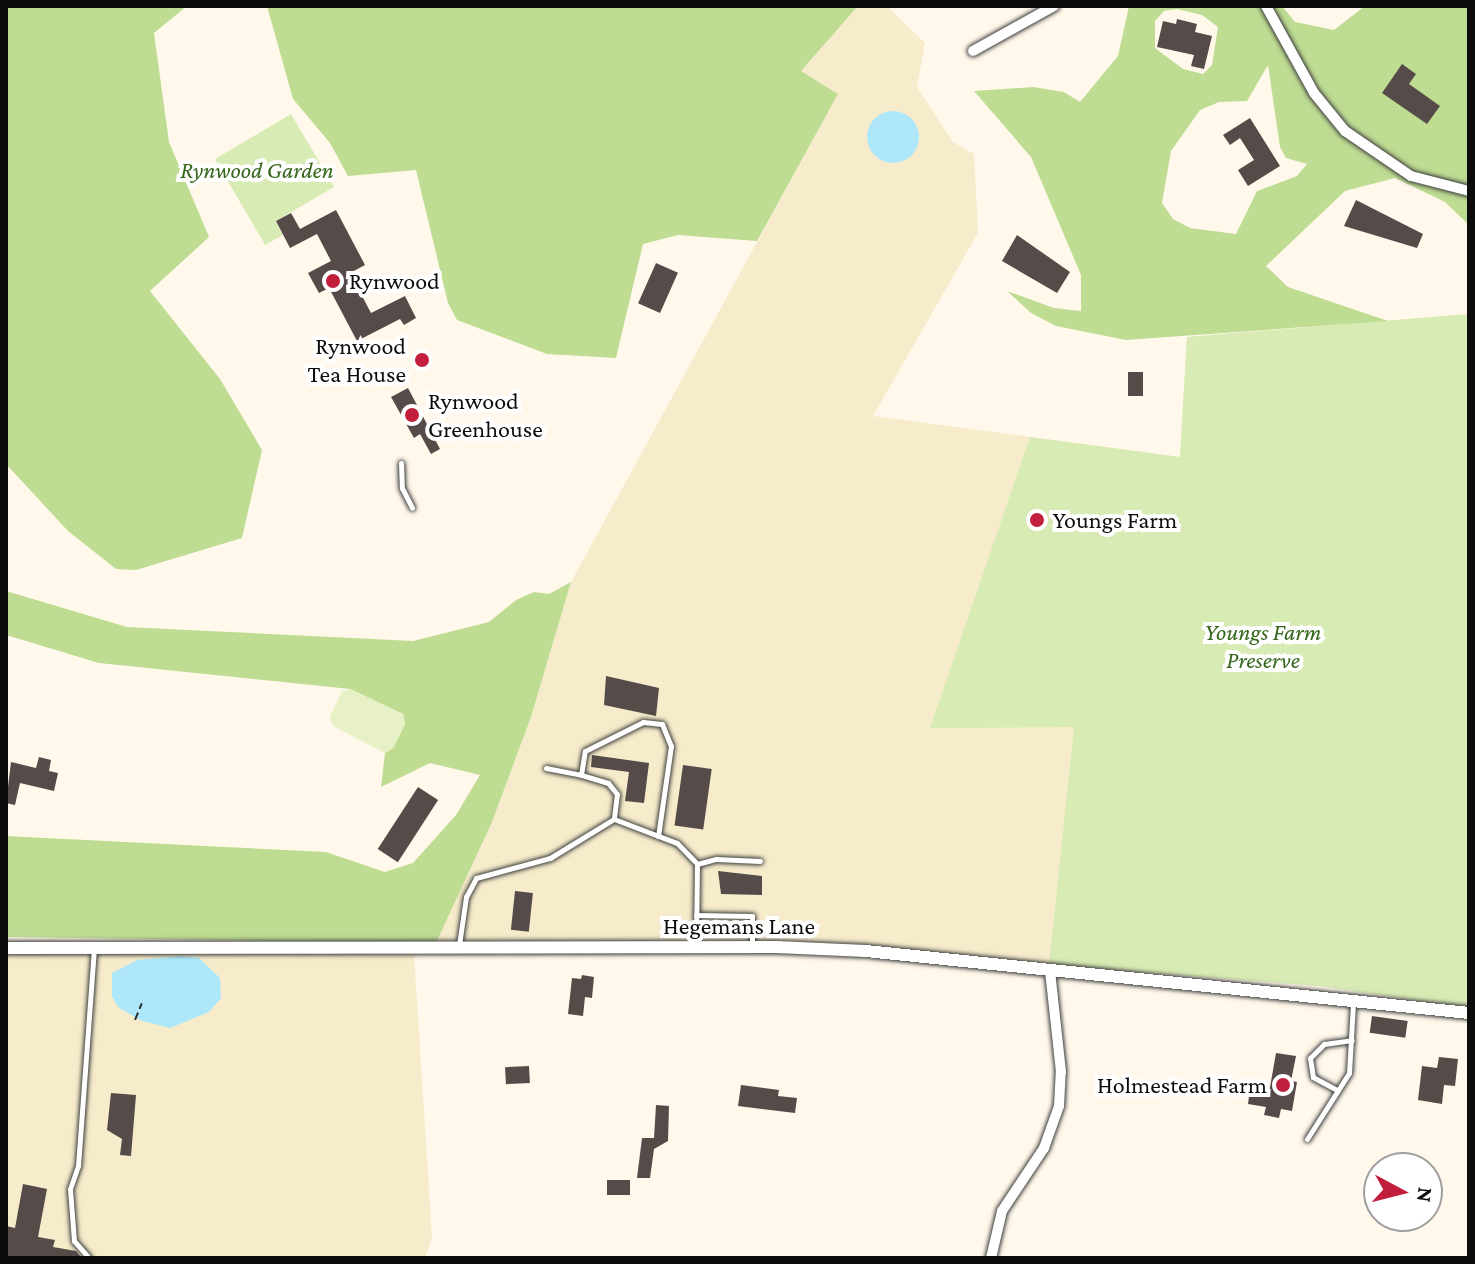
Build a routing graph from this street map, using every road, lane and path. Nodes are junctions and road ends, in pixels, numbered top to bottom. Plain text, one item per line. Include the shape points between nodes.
1 (1054, 6) edge
2 (1266, 6) edge
3 (973, 51) dead end
4 (1469, 191) edge
5 (401, 463) dead end
6 (412, 508) dead end
7 (546, 768) dead end
8 (581, 775) junction
9 (614, 819) junction
10 (658, 836) junction
11 (760, 861) dead end
12 (697, 864) junction
13 (696, 915) junction
14 (94, 947) junction
15 (696, 947) junction
16 (752, 947) junction
17 (6, 948) edge
18 (458, 950) junction
19 (1050, 970) junction
20 (1353, 999) junction
21 (142, 1003) dead end
22 (1469, 1013) edge
23 (135, 1020) dead end
24 (1352, 1040) junction
25 (1337, 1090) junction
26 (1307, 1139) dead end
27 (89, 1258) edge
28 (991, 1258) edge

1 - 3 street
2 - 4 street via 1314,93 1345,131 1411,176
5 - 6 lane via 402,488
7 - 8 lane
8 - 9 lane via 608,783 617,794
8 - 10 lane via 585,751 643,722 662,724 671,746
9 - 10 lane
9 - 18 lane via 550,858 476,878 466,897
10 - 12 lane via 677,843
11 - 12 lane via 716,859
12 - 13 lane
13 - 15 lane
13 - 16 lane via 752,916
14 - 17 street, Hegemans Lane
14 - 18 street, Hegemans Lane
14 - 27 lane via 78,1166 70,1189 74,1241
15 - 16 street, Hegemans Lane
15 - 18 street, Hegemans Lane
16 - 19 street, Hegemans Lane via 866,951
19 - 20 street, Hegemans Lane
19 - 28 street via 1061,1072 1059,1106 1044,1148 1002,1211
20 - 22 street, Hegemans Lane
20 - 24 lane
21 - 23 path
24 - 25 lane via 1353,1061
24 - 25 lane via 1324,1044 1310,1058 1309,1069 1318,1083
25 - 26 lane

